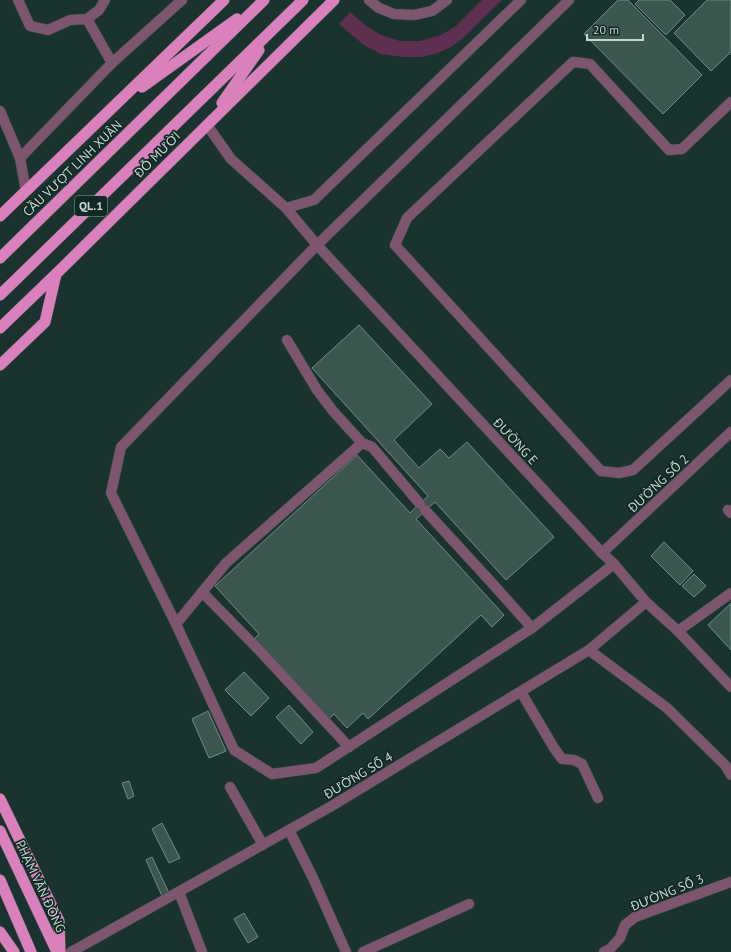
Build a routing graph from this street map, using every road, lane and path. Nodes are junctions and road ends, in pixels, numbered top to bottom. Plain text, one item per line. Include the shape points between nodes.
1 (18, 0) edge
2 (105, 0) edge
3 (182, 0) edge
4 (224, 0) edge
5 (264, 0) edge
6 (303, 0) edge
7 (334, 0) edge
8 (369, 0) edge
9 (447, 0) edge
10 (521, 0) edge
11 (569, 0) edge
12 (87, 19) junction
13 (274, 28) junction
14 (112, 63) junction
15 (731, 102) edge
16 (110, 110) junction
17 (0, 111) edge
18 (207, 125) junction
19 (20, 158) junction
20 (26, 191) junction
21 (5, 208) edge
22 (286, 208) junction
23 (0, 216) edge
24 (317, 245) junction
25 (0, 258) edge
26 (56, 274) junction
27 (0, 295) edge
28 (0, 328) edge
29 (287, 340) dead end
30 (0, 364) edge
31 (731, 380) edge
32 (731, 432) edge
33 (362, 443) junction
34 (602, 553) junction
35 (614, 564) junction
36 (202, 592) junction
37 (731, 593) edge
38 (646, 602) junction
39 (176, 624) junction
40 (532, 628) junction
41 (678, 631) junction
42 (589, 650) junction
43 (731, 687) edge
44 (521, 692) junction
45 (349, 747) junction
46 (731, 775) edge
47 (230, 787) dead end
48 (598, 798) dead end
49 (0, 799) edge
50 (290, 830) junction
51 (0, 831) edge
52 (263, 845) junction
53 (0, 880) edge
54 (731, 882) edge
55 (178, 892) junction
56 (469, 904) dead end
57 (0, 932) edge
58 (14, 952) edge
59 (31, 952) edge
60 (59, 952) edge
61 (71, 952) edge
62 (202, 952) edge
63 (346, 952) edge
64 (363, 952) edge
65 (604, 952) edge

1 - 12 street via 30,26 48,30 70,20
2 - 12 street via 99,10
3 - 14 street
4 - 16 highway
5 - 16 highway
5 - 25 highway, CẦU VƯỢT LINH XUÂN / QL.1
6 - 13 highway, ĐỖ MƯỜI / QL.1
7 - 18 highway, ĐỖ MƯỜI / QL.1
8 - 9 street via 379,8 394,14 414,15 432,11
10 - 22 street via 314,200
11 - 24 street
12 - 14 street
13 - 18 highway
13 - 27 highway, ĐỖ MƯỜI / QL.1
14 - 19 street
15 - 31 street via 682,149 669,150 590,64 573,62 408,218 396,245 601,471 619,473 633,470
16 - 20 highway
17 - 19 street
18 - 22 street, ĐƯỜNG E via 231,159
18 - 26 highway, ĐỖ MƯỜI / QL.1
19 - 20 street
20 - 21 highway
21 - 23 highway
22 - 24 street, ĐƯỜNG E
24 - 34 street, ĐƯỜNG E
24 - 39 street via 121,447 111,493
26 - 28 highway, ĐỖ MƯỜI / QL.1
26 - 30 highway via 45,322
29 - 33 street via 317,390
32 - 34 street, ĐƯỜNG SỐ 2
33 - 36 street via 226,563
33 - 40 street via 372,446
34 - 35 street, ĐƯỜNG E
35 - 38 street, ĐƯỜNG E
35 - 40 street
36 - 39 street
36 - 45 street
37 - 41 street
38 - 41 street, ĐƯỜNG E
38 - 42 street, ĐƯỜNG SỐ 4
39 - 45 street via 234,750 272,774 316,768
40 - 45 street
41 - 43 street, ĐƯỜNG E
42 - 44 street, ĐƯỜNG SỐ 4
42 - 46 street via 668,708 725,765
44 - 48 street via 562,759 582,764
44 - 50 street, ĐƯỜNG SỐ 4
47 - 52 street
49 - 60 highway via 59,921
50 - 52 street, ĐƯỜNG SỐ 4
50 - 63 street
51 - 60 highway, PHẠM VĂN ĐỒNG
52 - 55 street, ĐƯỜNG SỐ 4
53 - 59 highway
54 - 65 street, ĐƯỜNG SỐ 3 via 636,917 625,925 620,938
55 - 61 street, ĐƯỜNG SỐ 4
55 - 62 street
56 - 64 street
57 - 58 highway

